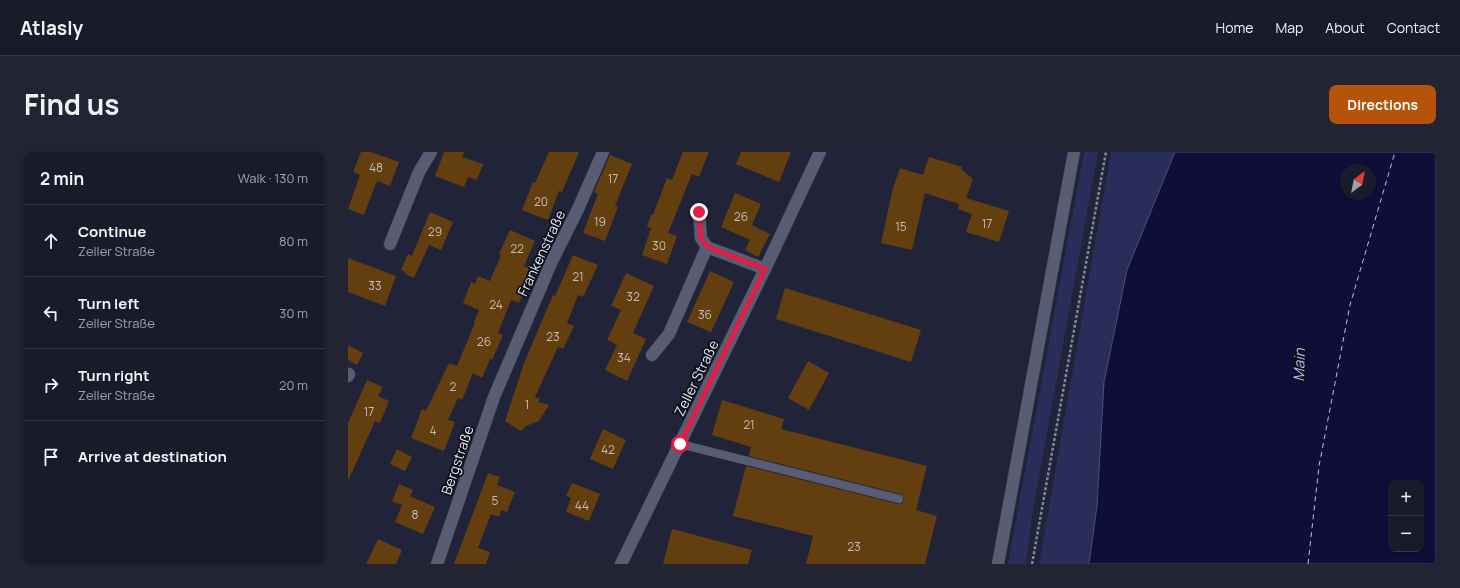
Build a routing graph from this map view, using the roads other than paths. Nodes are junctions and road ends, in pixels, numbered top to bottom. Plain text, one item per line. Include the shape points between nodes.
1 (431, 152) edge
2 (603, 152) edge
3 (820, 152) edge
4 (1074, 152) edge
5 (699, 212) dead end
6 (390, 244) dead end
7 (708, 247) junction
8 (765, 269) junction
9 (652, 355) dead end
10 (507, 366) joint
11 (680, 444) junction
12 (899, 499) dead end
13 (437, 564) edge
14 (621, 564) edge
15 (998, 564) edge

1 - 6 street via 419,172
2 - 10 street, Frankenstraße
3 - 8 street, Zeller Straße
4 - 15 street
5 - 7 street via 701,238
7 - 8 street
7 - 9 street via 669,334
8 - 11 street, Zeller Straße
10 - 13 street, Bergstraße
11 - 12 lane
11 - 14 street, Zeller Straße

